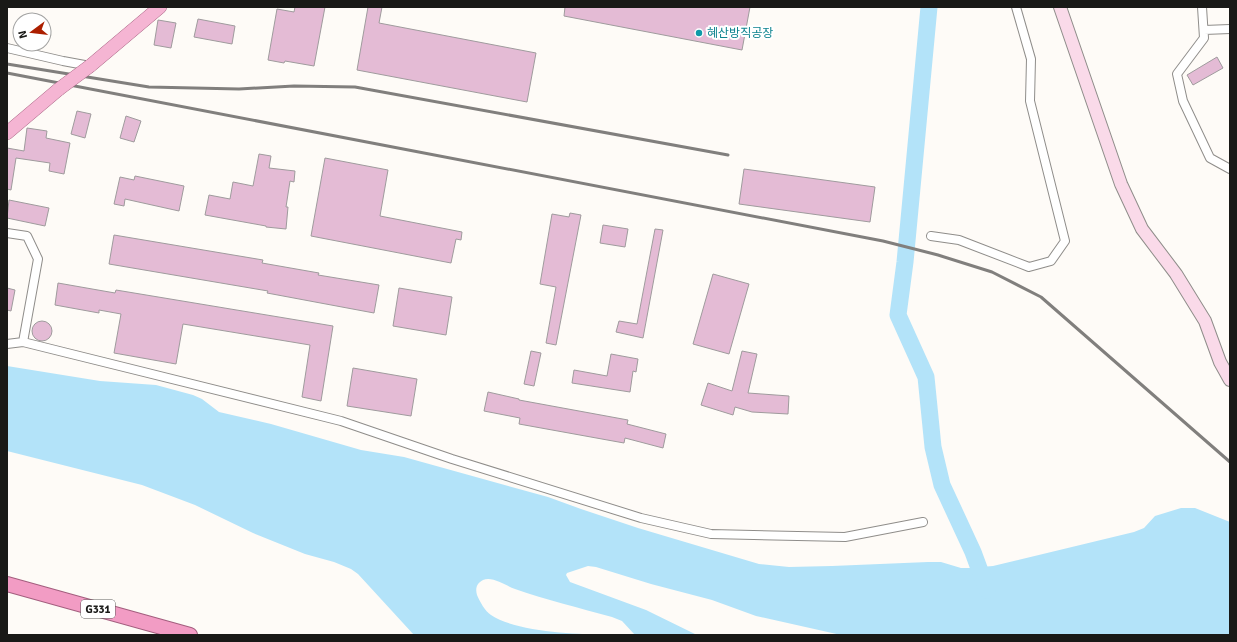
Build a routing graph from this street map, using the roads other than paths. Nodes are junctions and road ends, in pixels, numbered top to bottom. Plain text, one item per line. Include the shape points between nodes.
1 (160, 7) edge
2 (1016, 7) edge
3 (1060, 7) edge
4 (1202, 7) edge
5 (1230, 29) edge
6 (1204, 30) junction
7 (7, 48) edge
8 (90, 66) junction
9 (7, 133) edge
10 (1230, 169) edge
11 (7, 232) edge
12 (931, 236) dead end
13 (23, 342) junction
14 (7, 344) edge
15 (1230, 380) edge
16 (923, 522) dead end
17 (7, 584) edge
18 (190, 635) edge

1 - 8 main road
2 - 12 street via 1031,59 1030,101 1065,240 1051,260 1028,267 959,240
3 - 15 main road via 1121,184 1142,229 1176,274 1206,321 1220,362
4 - 6 street
5 - 6 street
6 - 10 street via 1204,38 1177,74 1183,101 1210,158
7 - 8 street
8 - 9 main road, bridge
11 - 13 street via 27,236 38,259
13 - 14 street
13 - 16 street via 342,421 452,459 641,518 712,534 845,537
17 - 18 highway, G331

